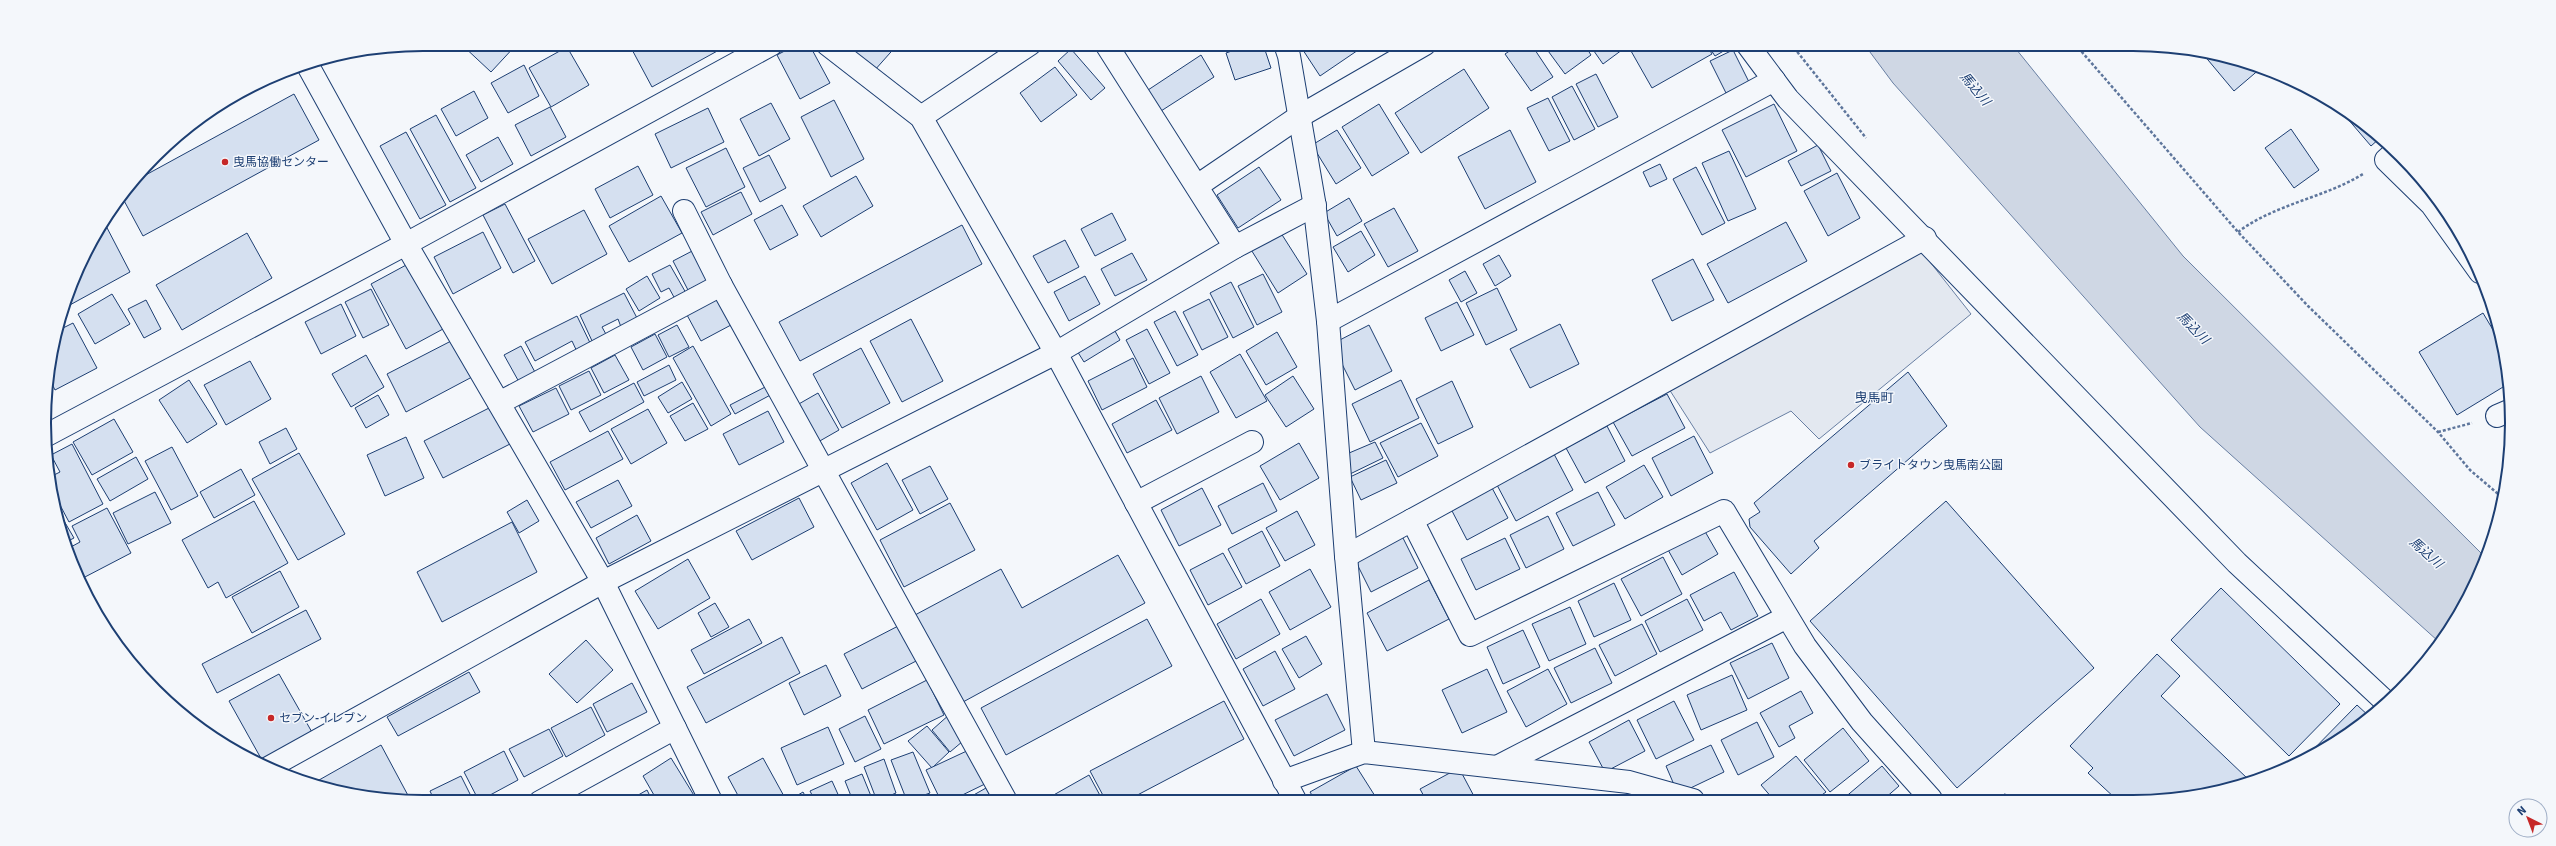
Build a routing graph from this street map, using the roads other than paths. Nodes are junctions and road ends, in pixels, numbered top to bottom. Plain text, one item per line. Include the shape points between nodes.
1 (759, 51) edge
2 (836, 51) edge
3 (1020, 51) edge
4 (1110, 51) edge
5 (1287, 51) edge
6 (1413, 51) edge
7 (1752, 51) edge
8 (310, 69) edge
9 (1774, 80) junction
10 (1300, 116) junction
11 (921, 117) junction
12 (2392, 156) edge
13 (1197, 186) junction
14 (1315, 205) junction
15 (684, 210) dead end
16 (1925, 238) junction
17 (2455, 238) edge
18 (406, 244) junction
19 (1235, 247) junction
20 (721, 285) junction
21 (1328, 321) junction
22 (1056, 353) junction
23 (499, 403) junction
24 (51, 433) edge
25 (1252, 442) dead end
26 (824, 470) junction
27 (1136, 503) junction
28 (1412, 520) junction
29 (1346, 556) junction
30 (603, 582) junction
31 (1787, 617) junction
32 (2382, 699) edge
33 (675, 728) junction
34 (1364, 752) junction
35 (275, 764) edge
36 (1497, 767) junction
37 (1284, 781) junction
38 (553, 795) edge
39 (708, 795) edge
40 (1003, 795) edge
41 (1292, 795) edge
42 (1676, 795) edge
43 (1927, 795) edge

1 - 18 street
2 - 11 street
3 - 11 street
4 - 13 street
5 - 10 street
6 - 10 street
7 - 9 street
8 - 18 street
9 - 16 street via 1788,99
9 - 21 street
10 - 13 street
10 - 14 street
11 - 22 street
12 - 17 street
13 - 19 street
14 - 19 street
14 - 21 street
15 - 20 street
16 - 28 street
16 - 32 street via 2237,563
18 - 23 street
18 - 24 street
19 - 22 street
20 - 23 street
20 - 26 street
21 - 29 street
22 - 26 street
22 - 27 street
23 - 30 street
25 - 27 street
26 - 30 street
26 - 40 street
27 - 37 street
28 - 29 street
28 - 31 street via 1470,635 1724,511
29 - 34 street
30 - 33 street
30 - 35 street
31 - 36 street
31 - 43 street via 1805,646 1862,722
33 - 38 street
33 - 39 street
34 - 36 street
34 - 37 street
36 - 42 street via 1630,782
37 - 41 street

